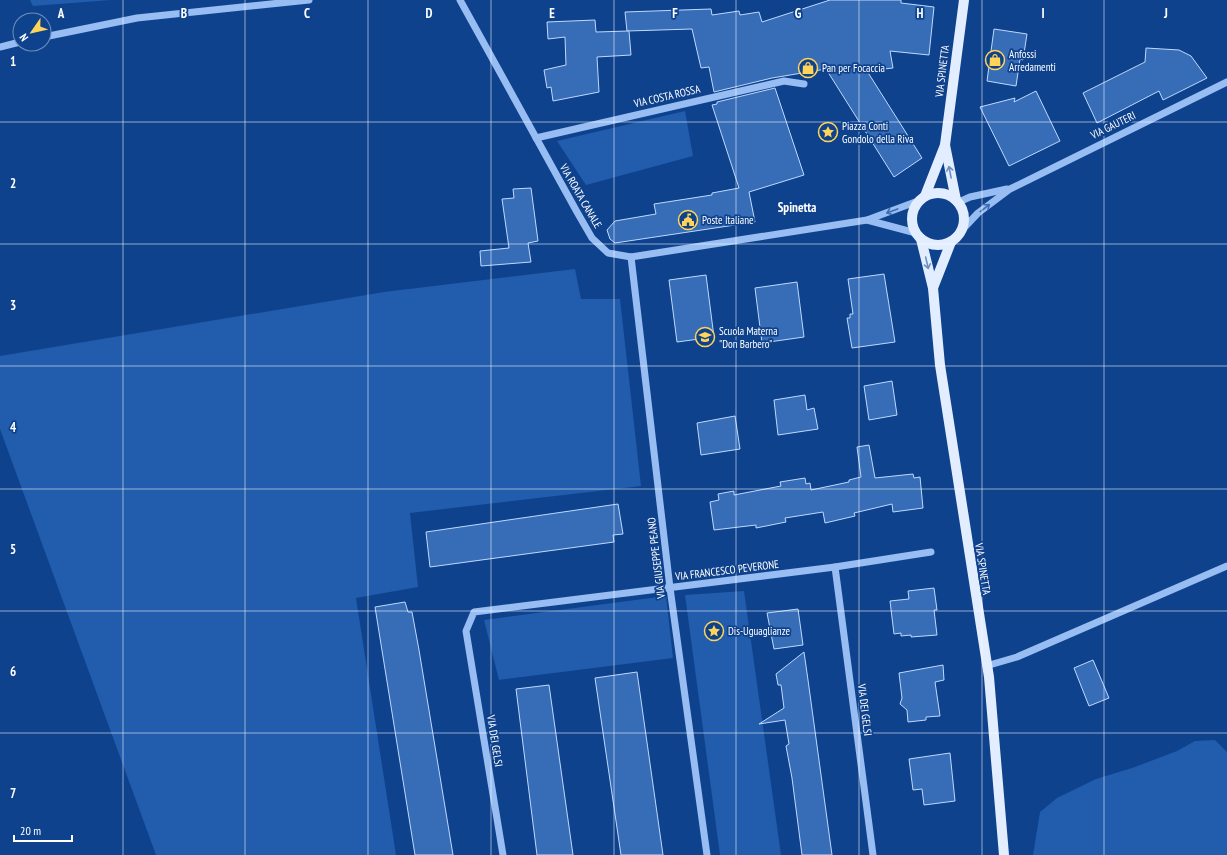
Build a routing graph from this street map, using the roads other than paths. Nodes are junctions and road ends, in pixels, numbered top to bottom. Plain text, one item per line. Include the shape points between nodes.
1 (309, 0) edge
2 (460, 0) edge
3 (964, 0) edge
4 (52, 36) edge
5 (12, 44) edge
6 (0, 46) edge
7 (1227, 82) edge
8 (804, 84) dead end
9 (536, 138) junction
10 (945, 145) junction
11 (1010, 188) junction
12 (922, 199) junction
13 (957, 201) junction
14 (867, 220) junction
15 (962, 230) junction
16 (919, 236) junction
17 (951, 242) junction
18 (631, 257) junction
19 (933, 288) junction
20 (931, 552) dead end
21 (1227, 566) edge
22 (835, 567) junction
23 (670, 588) junction
24 (466, 631) joint
25 (986, 666) junction
26 (503, 855) edge
27 (707, 855) edge
28 (873, 855) edge
29 (1004, 855) edge

1 - 4 street via 137,18
2 - 9 street, VIA ROATA CANALE
3 - 10 main road, VIA SPINETTA
5 - 6 street
7 - 11 street, VIA GAUTERI
8 - 9 street, VIA COSTA ROSSA via 784,81
9 - 18 street, VIA ROATA CANALE via 592,238 608,253
10 - 12 main road, VIA SPINETTA
13 -> 10 main road, VIA SPINETTA
11 - 13 street, VIA GAUTERI
15 -> 11 street, VIA GAUTERI via 978,213
12 - 13 main road via 941,193
12 -> 14 street, VIA ROATA CANALE
12 - 16 main road via 912,217
13 - 15 main road via 964,214
14 - 16 street, VIA ROATA CANALE
14 - 18 street, VIA ROATA CANALE
15 - 17 main road
16 - 17 main road via 936,245
16 -> 19 main road, VIA SPINETTA
17 - 19 main road, VIA SPINETTA
18 - 23 street, VIA GIUSEPPE PEANO
19 - 25 main road, VIA SPINETTA via 940,365
20 - 22 street, VIA FRANCESCO PEVERONE
21 - 25 street via 1017,657
22 - 23 street, VIA FRANCESCO PEVERONE
22 - 28 street, VIA DEI GELSI
23 - 24 street, VIA FRANCESCO PEVERONE via 474,612
23 - 27 street, VIA GIUSEPPE PEANO
24 - 26 street, VIA DEI GELSI
25 - 29 main road, VIA SPINETTA

